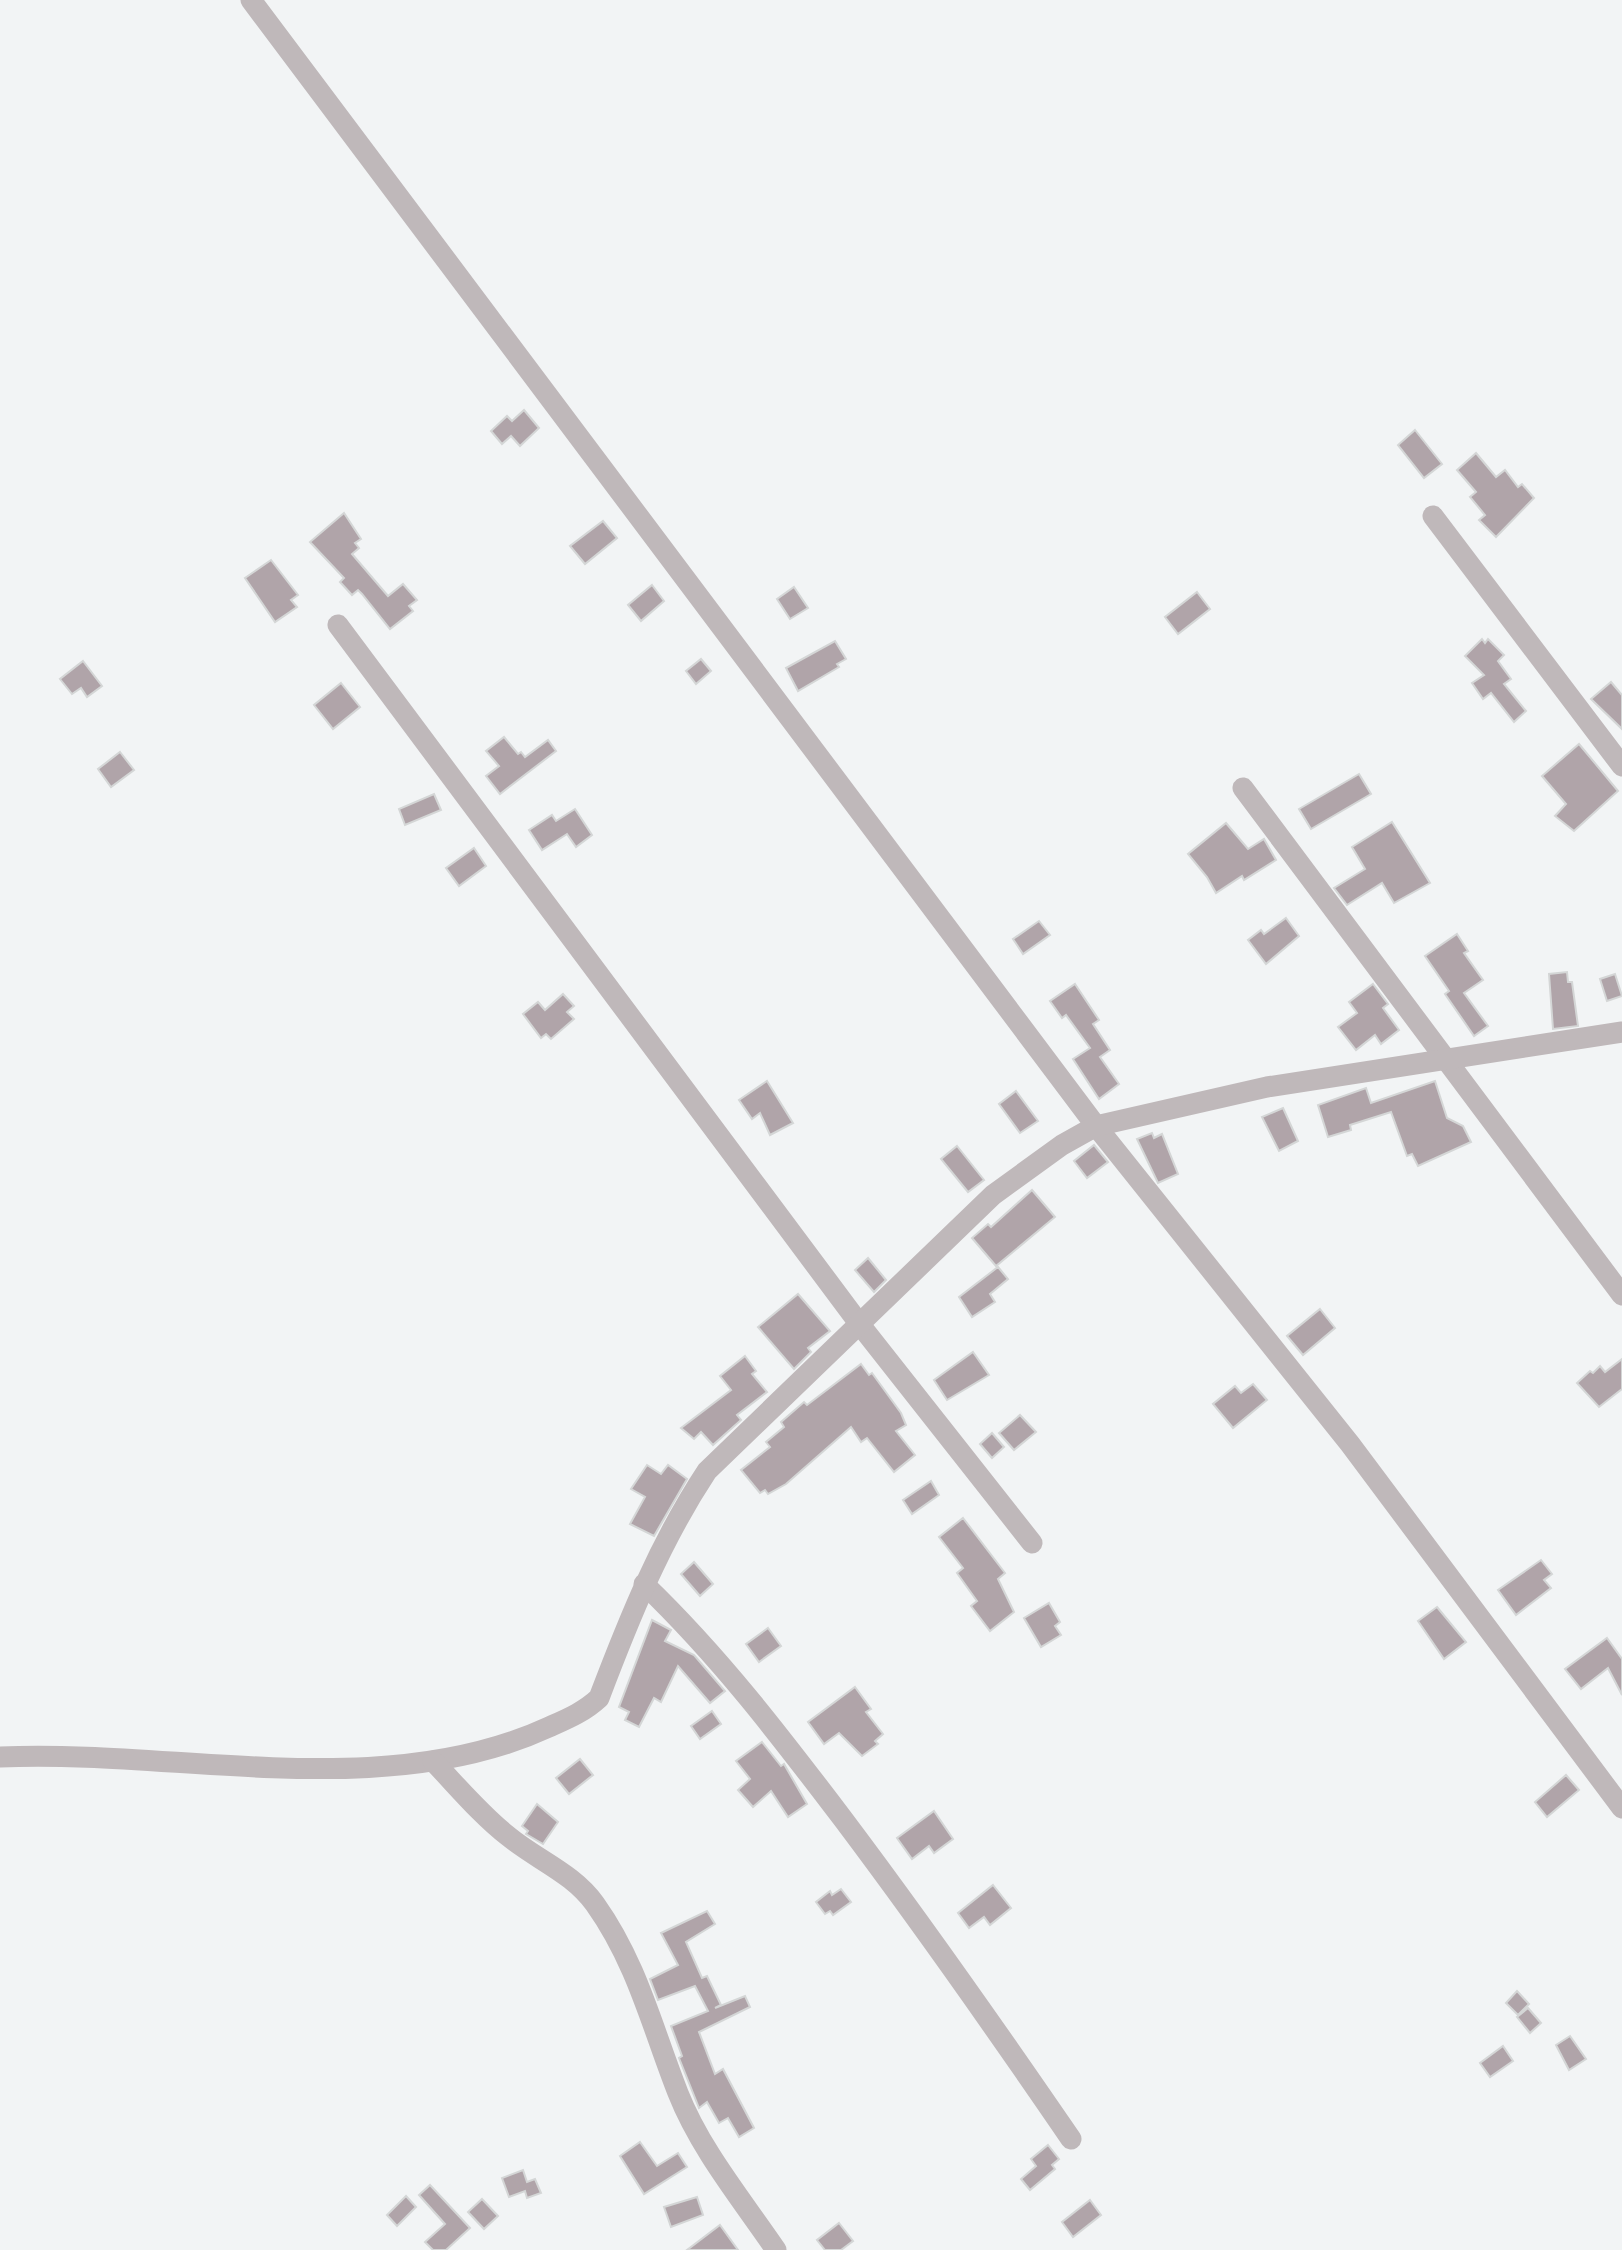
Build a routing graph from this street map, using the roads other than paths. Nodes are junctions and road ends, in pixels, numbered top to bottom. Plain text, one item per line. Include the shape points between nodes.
1 (251, 0) edge
2 (1433, 516) dead end
3 (338, 625) dead end
4 (1622, 766) edge
5 (1243, 788) dead end
6 (1622, 1032) edge
7 (1445, 1059) junction
8 (1096, 1126) junction
9 (1622, 1295) edge
10 (861, 1326) junction
11 (1032, 1543) dead end
12 (644, 1584) junction
13 (0, 1757) edge
14 (433, 1761) junction
15 (1622, 1808) edge
16 (1071, 2139) dead end
17 (776, 2250) edge

1 - 8 street
2 - 4 street
3 - 10 street
5 - 7 street
6 - 7 street
7 - 8 street via 1268,1087
7 - 9 street
8 - 10 street via 1003,1187
8 - 15 street via 1350,1444
10 - 11 street
10 - 12 street via 707,1471
12 - 14 street via 599,1699 587,1710 510,1745
12 - 16 street via 699,1637 772,1725 906,1902
13 - 14 street via 58,1754 288,1769
14 - 17 street via 506,1835 565,1872 594,1902 650,2010 692,2122

